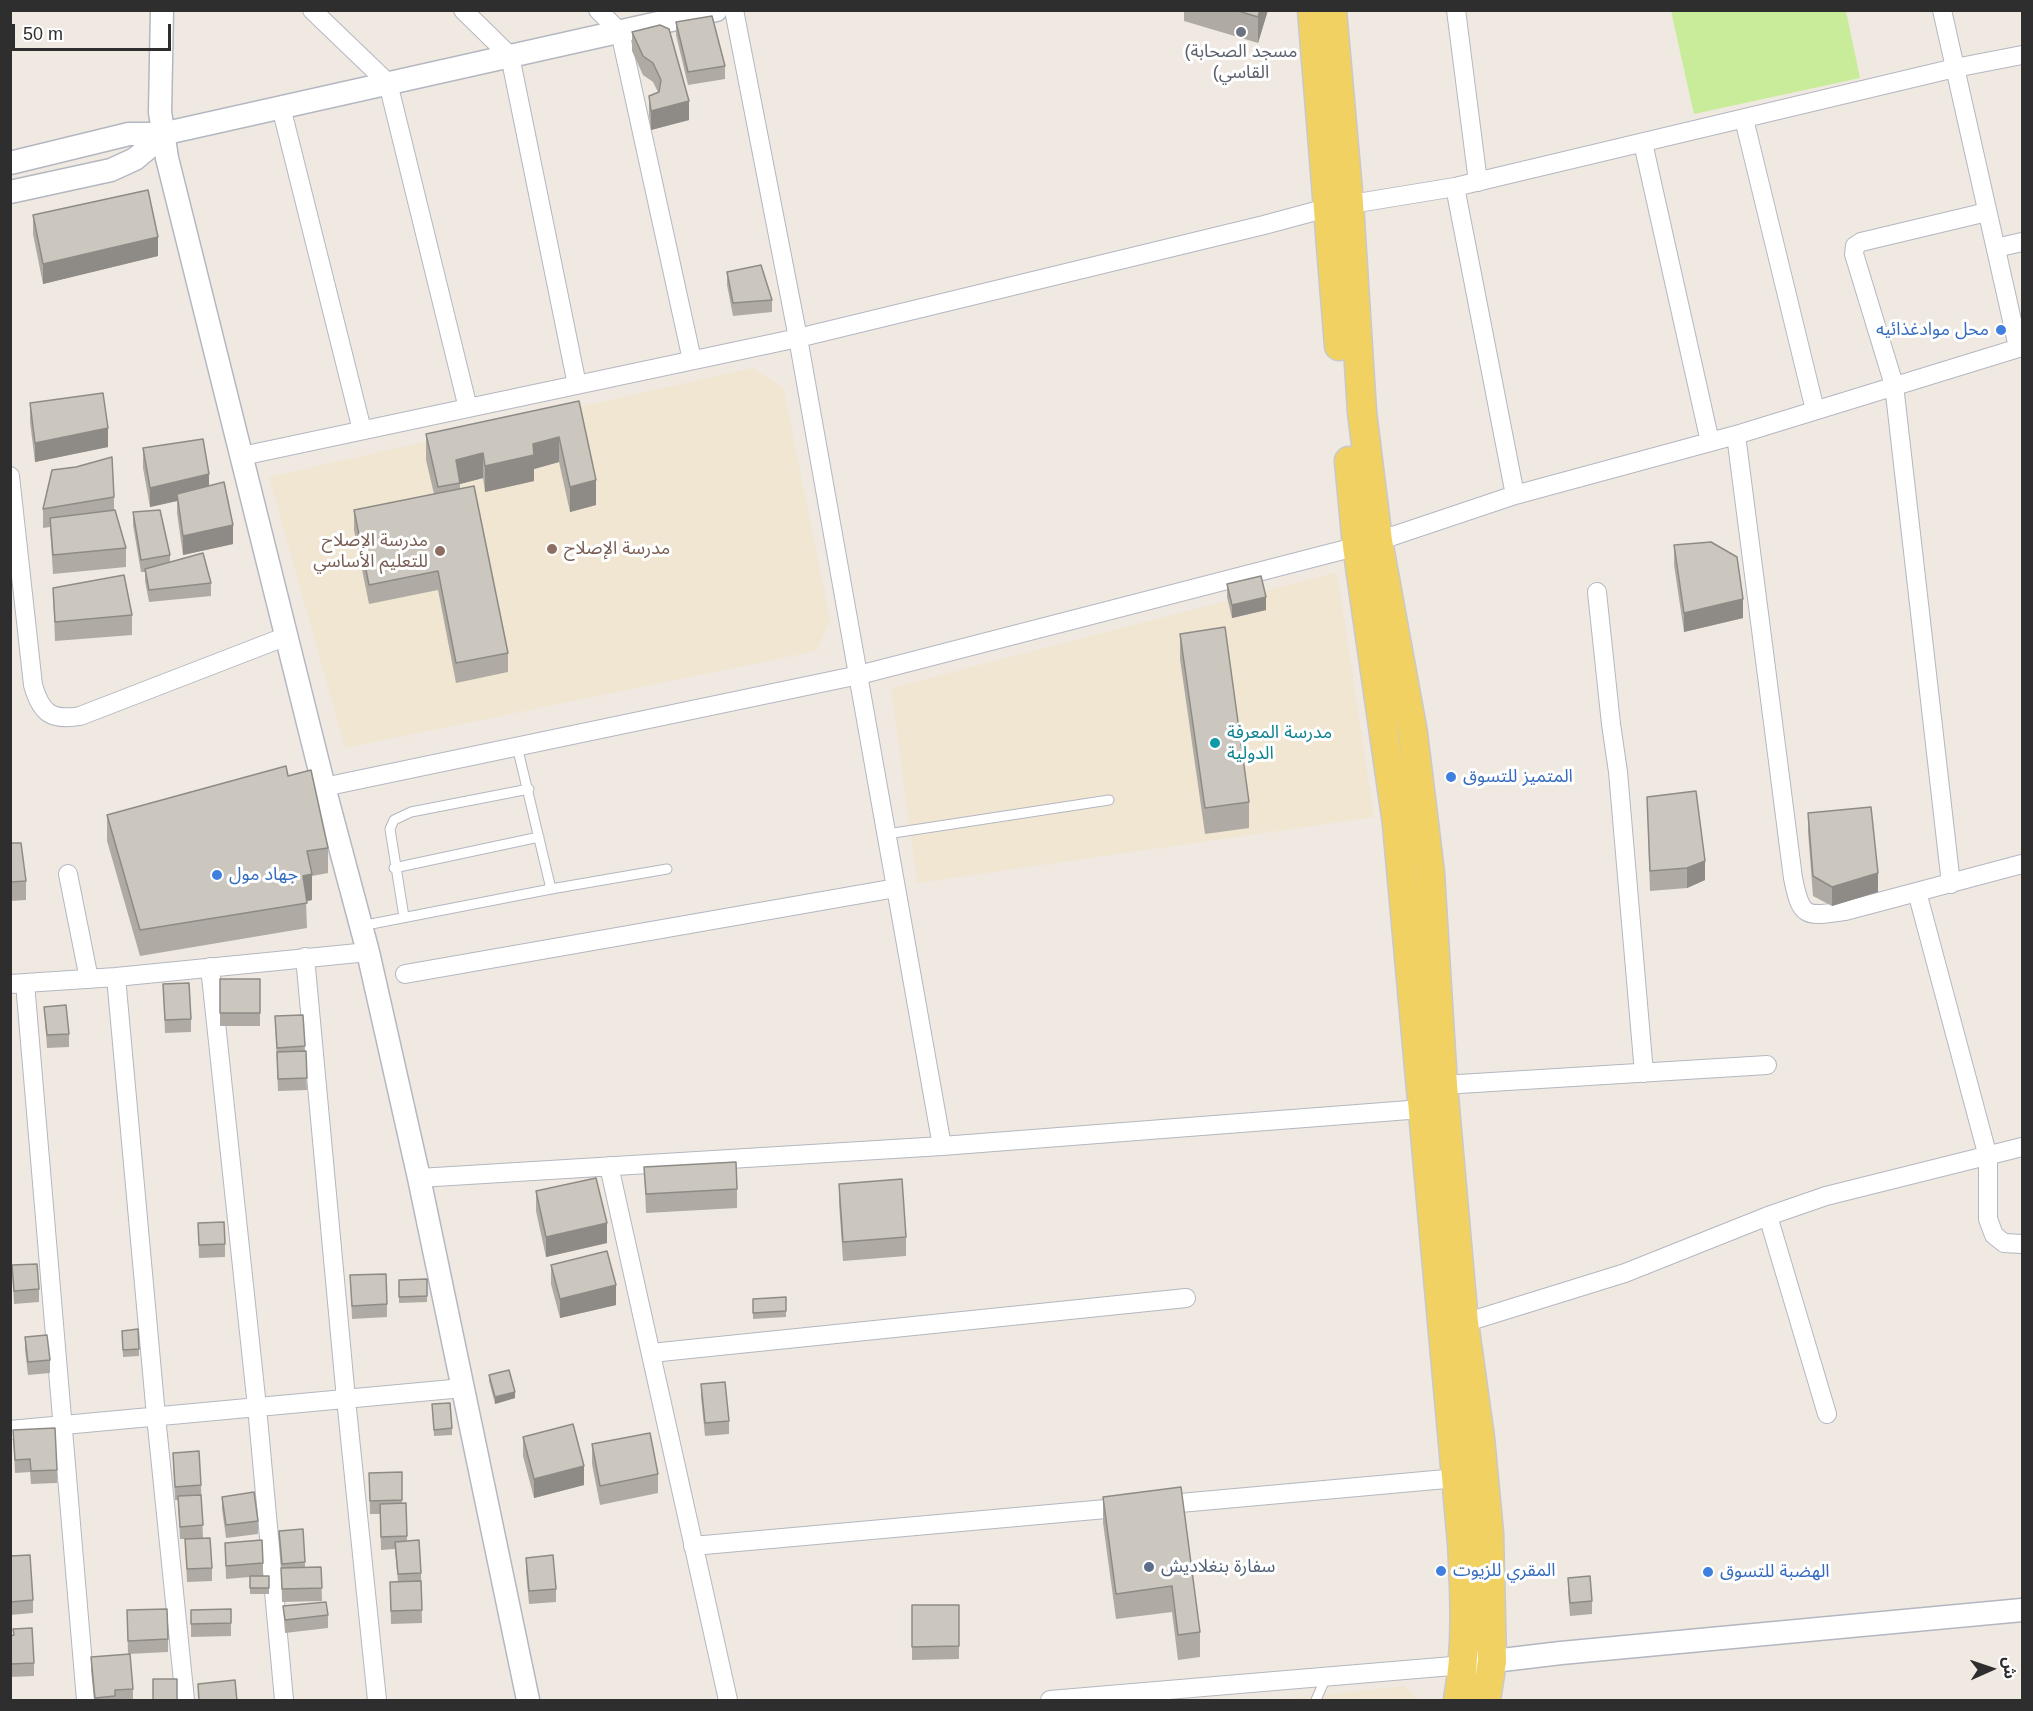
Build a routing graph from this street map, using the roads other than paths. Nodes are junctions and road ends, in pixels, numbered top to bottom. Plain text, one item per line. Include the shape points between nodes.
1 (162, 10) edge
2 (312, 10) edge
3 (463, 10) edge
4 (598, 10) edge
5 (716, 10) edge
6 (734, 10) edge
7 (1312, 10) edge
8 (1332, 10) edge
9 (1456, 10) edge
10 (1942, 10) edge
11 (620, 32) junction
12 (2022, 55) edge
13 (510, 56) junction
14 (1955, 68) junction
15 (388, 84) junction
16 (281, 107) junction
17 (1744, 119) junction
18 (162, 134) junction
19 (1643, 143) junction
20 (10, 163) edge
21 (1478, 182) junction
22 (1455, 187) junction
23 (10, 192) edge
24 (1338, 206) junction
25 (1987, 212) junction
26 (2022, 242) edge
27 (1996, 248) junction
28 (798, 338) junction
29 (2020, 347) edge
30 (692, 360) junction
31 (578, 385) junction
32 (1894, 385) junction
33 (468, 408) junction
34 (1815, 410) junction
35 (362, 430) junction
36 (1736, 435) junction
37 (1710, 442) junction
38 (242, 456) junction
39 (10, 476) edge
40 (1515, 495) junction
41 (1368, 543) junction
42 (1597, 592) dead end
43 (18, 613) edge
44 (287, 636) junction
45 (859, 675) junction
46 (517, 746) junction
47 (324, 787) junction
48 (529, 789) junction
49 (1109, 800) dead end
50 (887, 834) junction
51 (539, 837) junction
52 (2022, 864) edge
53 (394, 868) junction
54 (667, 869) dead end
55 (68, 874) dead end
56 (1951, 884) junction
57 (896, 888) junction
58 (551, 889) junction
59 (1917, 892) junction
60 (404, 917) junction
61 (361, 926) junction
62 (368, 952) junction
63 (305, 957) junction
64 (210, 967) junction
65 (405, 974) dead end
66 (116, 977) junction
67 (89, 979) junction
68 (18, 983) edge
69 (1767, 1065) dead end
70 (1644, 1073) junction
71 (1443, 1085) junction
72 (1422, 1109) junction
73 (942, 1146) junction
74 (2022, 1147) edge
75 (1988, 1157) junction
76 (609, 1166) junction
77 (419, 1178) junction
78 (1768, 1215) junction
79 (2022, 1245) edge
80 (1186, 1298) dead end
81 (1464, 1323) junction
82 (651, 1353) junction
83 (463, 1388) junction
84 (346, 1399) junction
85 (257, 1407) junction
86 (1827, 1414) dead end
87 (156, 1416) junction
88 (64, 1425) junction
89 (10, 1430) edge
90 (1456, 1478) junction
91 (693, 1546) junction
92 (2022, 1610) edge
93 (1492, 1661) junction
94 (1464, 1665) junction
95 (1326, 1677) junction
96 (1092, 1699) edge
97 (86, 1701) edge
98 (185, 1701) edge
99 (284, 1701) edge
100 (377, 1701) edge
101 (528, 1701) edge
102 (728, 1701) edge
103 (1050, 1701) edge
104 (1316, 1701) edge
105 (1458, 1701) edge
106 (1486, 1701) edge

1 - 18 street
2 - 15 street
3 - 13 street
4 - 11 street
5 - 11 street
6 - 28 street
7 - 24 main road
8 - 24 main road
9 - 21 street
10 - 14 street
11 - 13 street
11 - 30 street
12 - 14 street
13 - 15 street
13 - 31 street
14 - 17 street
14 - 25 street
15 - 16 street
15 - 33 street
16 - 18 street
16 - 35 street
17 - 19 street
17 - 34 street
18 - 20 street via 118,136
18 - 23 street via 135,159 111,171
18 - 38 street
19 - 21 street
19 - 37 street
21 - 22 street
22 - 24 street
22 - 40 street
24 - 28 street
24 - 41 main road
25 - 27 street
25 - 32 street via 1855,246 1854,255
26 - 27 street
27 - 29 street
28 - 30 street
28 - 45 street
29 - 32 street
30 - 31 street
31 - 33 street
32 - 34 street
32 - 56 street
33 - 35 street
34 - 36 street
35 - 38 street
36 - 37 street
36 - 59 street via 1798,903 1806,912 1822,915
37 - 40 street
38 - 44 street
39 - 43 street
40 - 41 street
41 - 45 street
41 - 71 main road via 1413,733 1426,833
41 - 72 main road
42 - 70 street via 1618,772
43 - 44 street via 38,703 48,713 64,719
44 - 47 street
45 - 46 street
45 - 50 street
46 - 47 street
46 - 48 lane
47 - 61 street
48 - 51 lane
48 - 53 lane via 411,812 394,820 390,829
49 - 50 lane
50 - 57 street
51 - 53 lane
51 - 58 lane
52 - 56 street
53 - 60 lane
54 - 58 lane
55 - 67 street
56 - 59 street
57 - 65 street
57 - 73 street
58 - 60 lane
59 - 75 street
60 - 61 lane
61 - 62 street
62 - 63 street
62 - 77 street
63 - 64 street
63 - 84 street
64 - 66 street
64 - 85 street
66 - 67 street
66 - 87 street
67 - 68 street
68 - 88 street
69 - 70 street
70 - 71 street
71 - 81 main road
72 - 73 street
72 - 90 main road
73 - 76 street
74 - 75 street
75 - 78 street via 1860,1186
75 - 79 street via 1988,1219 1994,1235 2004,1243
76 - 77 street
76 - 82 street
77 - 83 street
78 - 81 street via 1625,1273
78 - 86 street
80 - 82 street
81 - 93 main road via 1489,1533
82 - 91 street
83 - 84 street
83 - 101 street
84 - 85 street
84 - 100 street
85 - 87 street
85 - 99 street
87 - 88 street
87 - 98 street
88 - 89 street
88 - 97 street
90 - 91 street
90 - 94 main road via 1466,1601
91 - 102 street
92 - 93 street
93 - 94 street
93 - 106 main road
94 - 95 street
94 - 105 main road
95 - 96 street
95 - 104 lane
96 - 103 street

